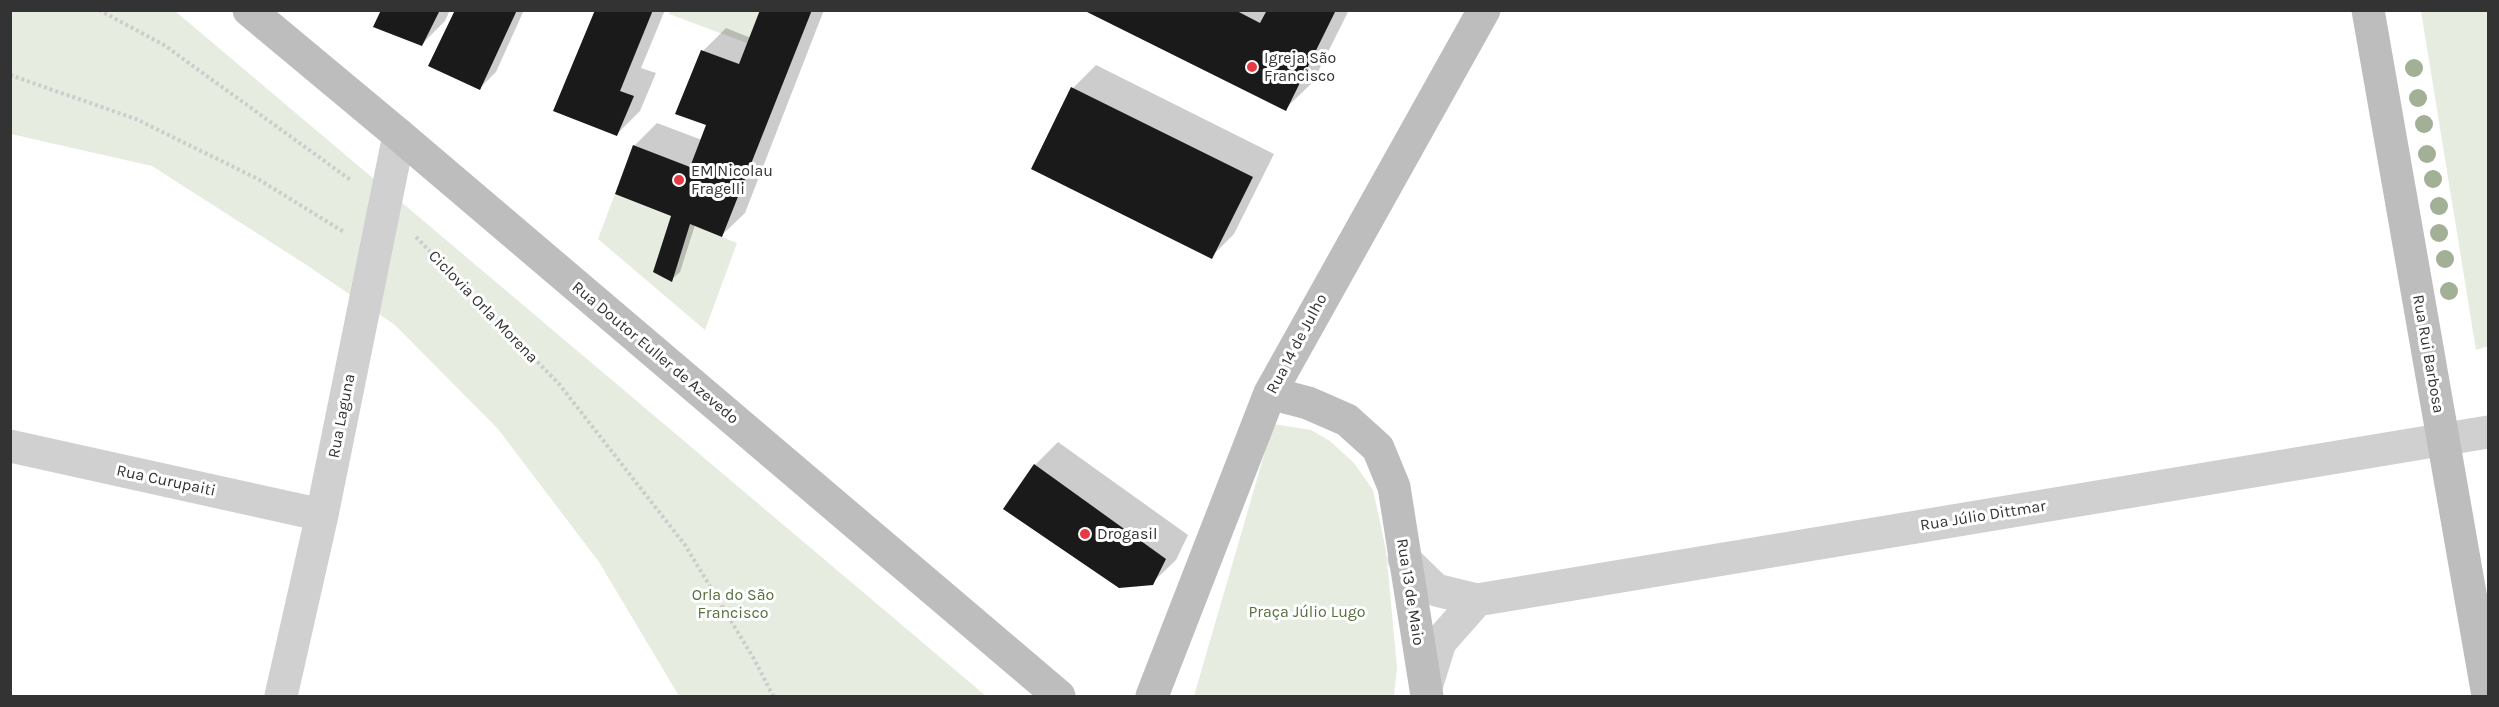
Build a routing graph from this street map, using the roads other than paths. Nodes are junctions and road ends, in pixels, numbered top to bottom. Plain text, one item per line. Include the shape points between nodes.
1 (249, 10) edge
2 (1484, 10) edge
3 (2368, 10) edge
4 (399, 135) junction
5 (1270, 393) junction
6 (2488, 432) edge
7 (2443, 441) junction
8 (10, 446) edge
9 (322, 515) junction
10 (1404, 560) junction
11 (1477, 600) junction
12 (1425, 693) edge
13 (281, 696) edge
14 (1059, 696) edge
15 (1152, 696) edge
16 (2488, 696) edge

1 - 4 street, Rua Doutor Euller de Azevedo
2 - 5 street, Rua 14 de Julho
3 - 7 street, Rua Rui Barbosa
4 - 9 street, Rua Laguna
4 - 14 street, Rua Doutor Euller de Azevedo
5 - 10 street, Rua 13 de Maio via 1308,403 1347,420 1378,448 1394,487
5 - 15 street, Rua 14 de Julho
6 - 7 street, Rua Júlio Dittmar
7 - 11 street, Rua Júlio Dittmar
7 - 16 street, Rua Rui Barbosa
8 - 9 street, Rua Curupaiti
9 - 13 street, Rua Laguna
10 - 11 street, Rua Júlio Dittmar via 1436,590
10 - 12 street, Rua 13 de Maio
11 - 12 street via 1440,642

